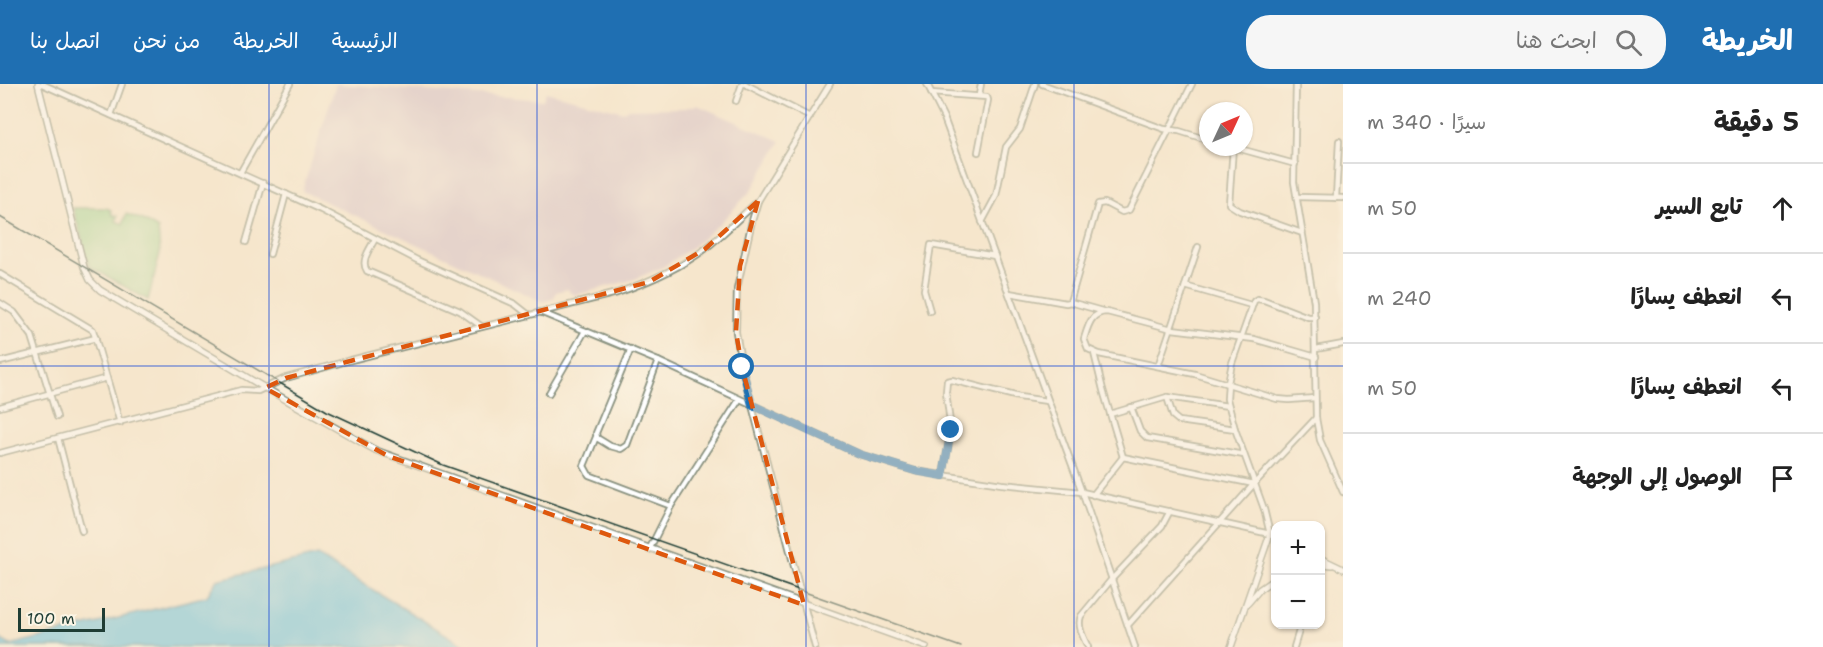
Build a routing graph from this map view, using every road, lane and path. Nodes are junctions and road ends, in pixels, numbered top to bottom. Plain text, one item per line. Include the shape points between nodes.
1 (40, 84) edge
2 (122, 84) edge
3 (290, 84) edge
4 (743, 84) edge
5 (830, 84) edge
6 (927, 84) edge
7 (981, 84) edge
8 (1035, 84) edge
9 (1042, 84) edge
10 (1192, 84) edge
11 (1296, 84) edge
12 (931, 93) junction
13 (979, 95) junction
14 (736, 101) dead end
15 (111, 115) junction
16 (810, 117) junction
17 (1168, 130) junction
18 (1199, 137) edge
19 (1339, 141) dead end
20 (978, 152) dead end
21 (1253, 153) edge
22 (1232, 156) edge
23 (1294, 164) junction
24 (240, 173) junction
25 (263, 183) junction
26 (286, 194) junction
27 (1297, 197) junction
28 (1335, 198) junction
29 (1343, 198) edge
30 (758, 201) junction
31 (982, 223) junction
32 (1302, 233) junction
33 (375, 239) junction
34 (246, 242) dead end
35 (1198, 248) dead end
36 (270, 254) dead end
37 (995, 256) junction
38 (0, 274) edge
39 (1185, 286) junction
40 (1009, 292) junction
41 (1070, 302) junction
42 (0, 303) edge
43 (1251, 306) junction
44 (930, 311) dead end
45 (540, 312) junction
46 (1107, 312) junction
47 (529, 315) junction
48 (1315, 317) junction
49 (481, 326) junction
50 (1172, 329) junction
51 (585, 332) junction
52 (96, 338) junction
53 (1241, 338) junction
54 (1343, 344) edge
55 (631, 349) junction
56 (1316, 349) junction
57 (37, 352) junction
58 (1094, 353) junction
59 (1316, 357) junction
60 (658, 361) junction
61 (0, 362) edge
62 (1158, 366) junction
63 (107, 378) junction
64 (1228, 383) junction
65 (265, 388) junction
66 (50, 393) junction
67 (549, 393) dead end
68 (1167, 397) junction
69 (1315, 398) junction
70 (740, 399) junction
71 (1047, 401) junction
72 (752, 405) junction
73 (1228, 406) junction
74 (0, 407) edge
75 (1131, 407) junction
76 (1110, 414) junction
77 (57, 417) dead end
78 (1316, 418) junction
79 (120, 423) junction
80 (1235, 429) junction
81 (596, 437) junction
82 (58, 438) junction
83 (0, 453) edge
84 (1244, 455) junction
85 (1124, 457) junction
86 (943, 476) junction
87 (1254, 484) junction
88 (1082, 492) junction
89 (1343, 492) edge
90 (1093, 495) junction
91 (671, 506) junction
92 (1170, 512) junction
93 (1220, 522) junction
94 (1271, 529) edge
95 (82, 531) dead end
96 (1271, 535) edge
97 (1271, 540) edge
98 (649, 550) junction
99 (1325, 560) edge
100 (1325, 565) edge
101 (1336, 566) junction
102 (1343, 569) edge
103 (1111, 580) junction
104 (1271, 581) edge
105 (804, 605) junction
106 (1244, 608) junction
107 (1128, 625) junction
108 (1299, 629) edge
109 (815, 647) edge
110 (926, 647) edge
111 (1088, 647) edge
112 (1135, 647) edge
113 (1232, 647) edge
114 (1294, 647) edge

1 - 15 street
1 - 65 street via 76,240 90,280 100,290
2 - 15 street
3 - 24 street
4 - 14 street
4 - 16 street
5 - 16 street
6 - 12 street
7 - 13 street
8 - 31 street via 1020,129 1006,147 998,188
9 - 17 street
10 - 17 street
11 - 23 street
12 - 13 street
12 - 31 street
13 - 20 street via 988,100
15 - 24 street
16 - 30 street
17 - 18 street
17 - 41 street via 1129,210 1122,212 1105,202 1098,204
19 - 28 street
21 - 23 street
22 - 32 street via 1229,204
23 - 27 street
24 - 25 street
25 - 26 street
25 - 34 street
26 - 33 street
26 - 36 street
27 - 28 street
27 - 32 street
28 - 29 street
30 - 45 street via 705,249 649,282
30 - 72 street via 740,266 736,309 736,332
31 - 37 street
32 - 48 street
33 - 47 street via 515,304
33 - 49 street via 364,260 367,271 460,311
35 - 39 street
37 - 40 street
37 - 44 street via 931,245 924,290
38 - 52 street via 93,330
39 - 43 street
39 - 50 street
40 - 41 street
40 - 71 street
41 - 46 street
42 - 57 street via 23,321
43 - 48 street via 1257,299 1264,300
43 - 53 street
45 - 47 street
45 - 51 street
46 - 50 street
46 - 58 street via 1094,316 1086,333 1085,345
47 - 49 street
48 - 56 street
49 - 65 street via 286,378
50 - 53 street
50 - 62 street
51 - 55 street
51 - 67 street
52 - 57 street
52 - 63 street
53 - 59 street
53 - 64 street
54 - 56 street
55 - 60 street
55 - 81 street
56 - 59 street
57 - 61 street
57 - 66 street
58 - 62 street
58 - 76 street
59 - 69 street
60 - 70 street
60 - 81 street via 626,447 610,446
62 - 64 street
63 - 66 street
63 - 79 street
64 - 69 street via 1277,399
64 - 73 street
65 - 79 street via 241,390
65 - 98 street via 388,456
66 - 74 street
66 - 77 street
68 - 73 street
68 - 75 street
68 - 80 street via 1173,416 1179,421
69 - 78 street
70 - 72 street
70 - 91 street
71 - 86 street via 947,381 951,430
71 - 88 street
72 - 86 street via 859,454
72 - 105 street
73 - 80 street
75 - 76 street
75 - 84 street via 1140,431 1147,438
76 - 85 street
78 - 87 street
78 - 89 street via 1320,440
79 - 82 street
80 - 84 street
81 - 91 street via 584,466 587,473
82 - 83 street
82 - 95 street
84 - 87 street
85 - 87 street
85 - 90 street
86 - 88 street
87 - 93 street
87 - 94 street
88 - 90 street
88 - 103 street
90 - 92 street
91 - 98 street
92 - 93 street
92 - 103 street via 1162,526
93 - 96 street
93 - 107 street
97 - 106 street
98 - 105 street
99 - 101 street
100 - 101 street
101 - 102 street
103 - 107 street
103 - 111 street via 1079,621
104 - 106 street
105 - 109 street
105 - 110 street
106 - 113 street
107 - 112 street
108 - 114 street

